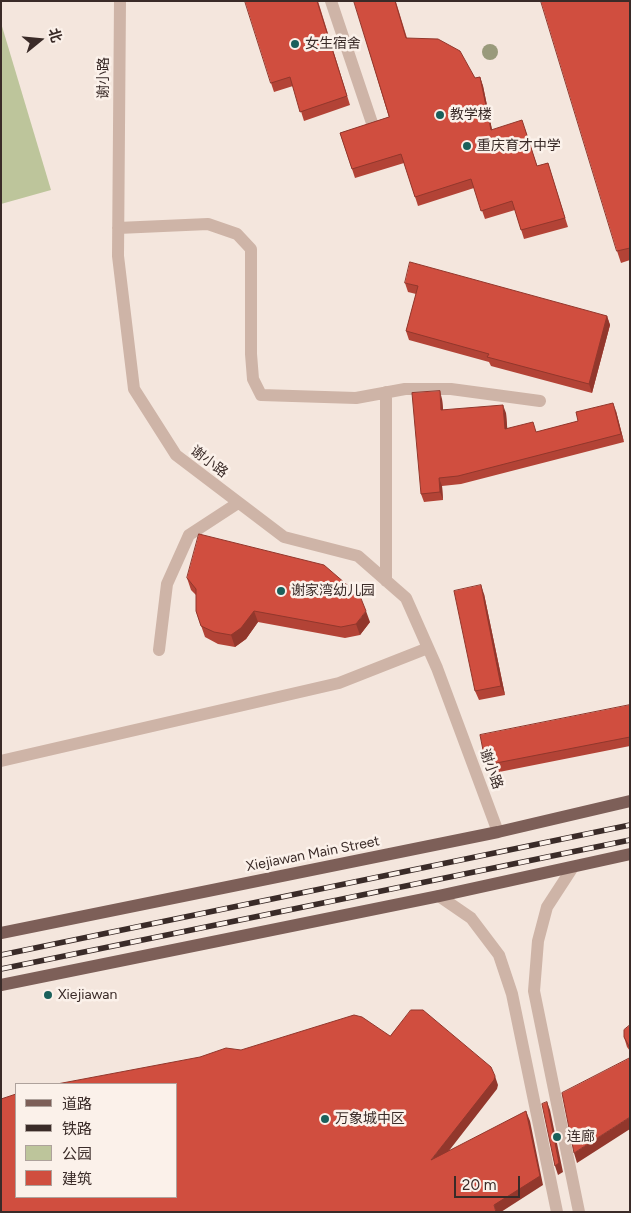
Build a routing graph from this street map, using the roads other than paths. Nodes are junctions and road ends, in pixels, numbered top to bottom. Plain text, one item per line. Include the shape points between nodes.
1 (120, 1) edge
2 (331, 1) edge
3 (372, 123) edge
4 (118, 228) junction
5 (386, 392) junction
6 (540, 401) dead end
7 (238, 503) junction
8 (386, 581) junction
9 (428, 648) junction
10 (159, 650) dead end
11 (1, 761) edge
12 (630, 801) edge
13 (498, 832) junction
14 (630, 854) edge
15 (573, 867) junction
16 (438, 896) junction
17 (1, 933) edge
18 (1, 984) edge
19 (557, 1212) edge
20 (579, 1212) edge

1 - 4 street, 谢小路
2 - 3 street
4 - 5 street via 208,224 236,234 251,249 251,354 253,379 261,395 356,398
4 - 7 street, 谢小路 via 118,256 134,389 176,455
5 - 6 street via 451,388
5 - 8 street
7 - 8 street, 谢小路 via 284,537 358,556
7 - 10 street via 189,535 167,584
8 - 9 street, 谢小路 via 406,598
9 - 11 street via 339,683
9 - 13 street, 谢小路
12 - 13 main road, Xiejiawan Main Street
13 - 17 main road, Xiejiawan Main Street
14 - 15 main road
15 - 16 main road
15 - 20 street via 547,907 538,940 534,991
16 - 18 main road
16 - 19 street via 471,918 500,955 512,994

